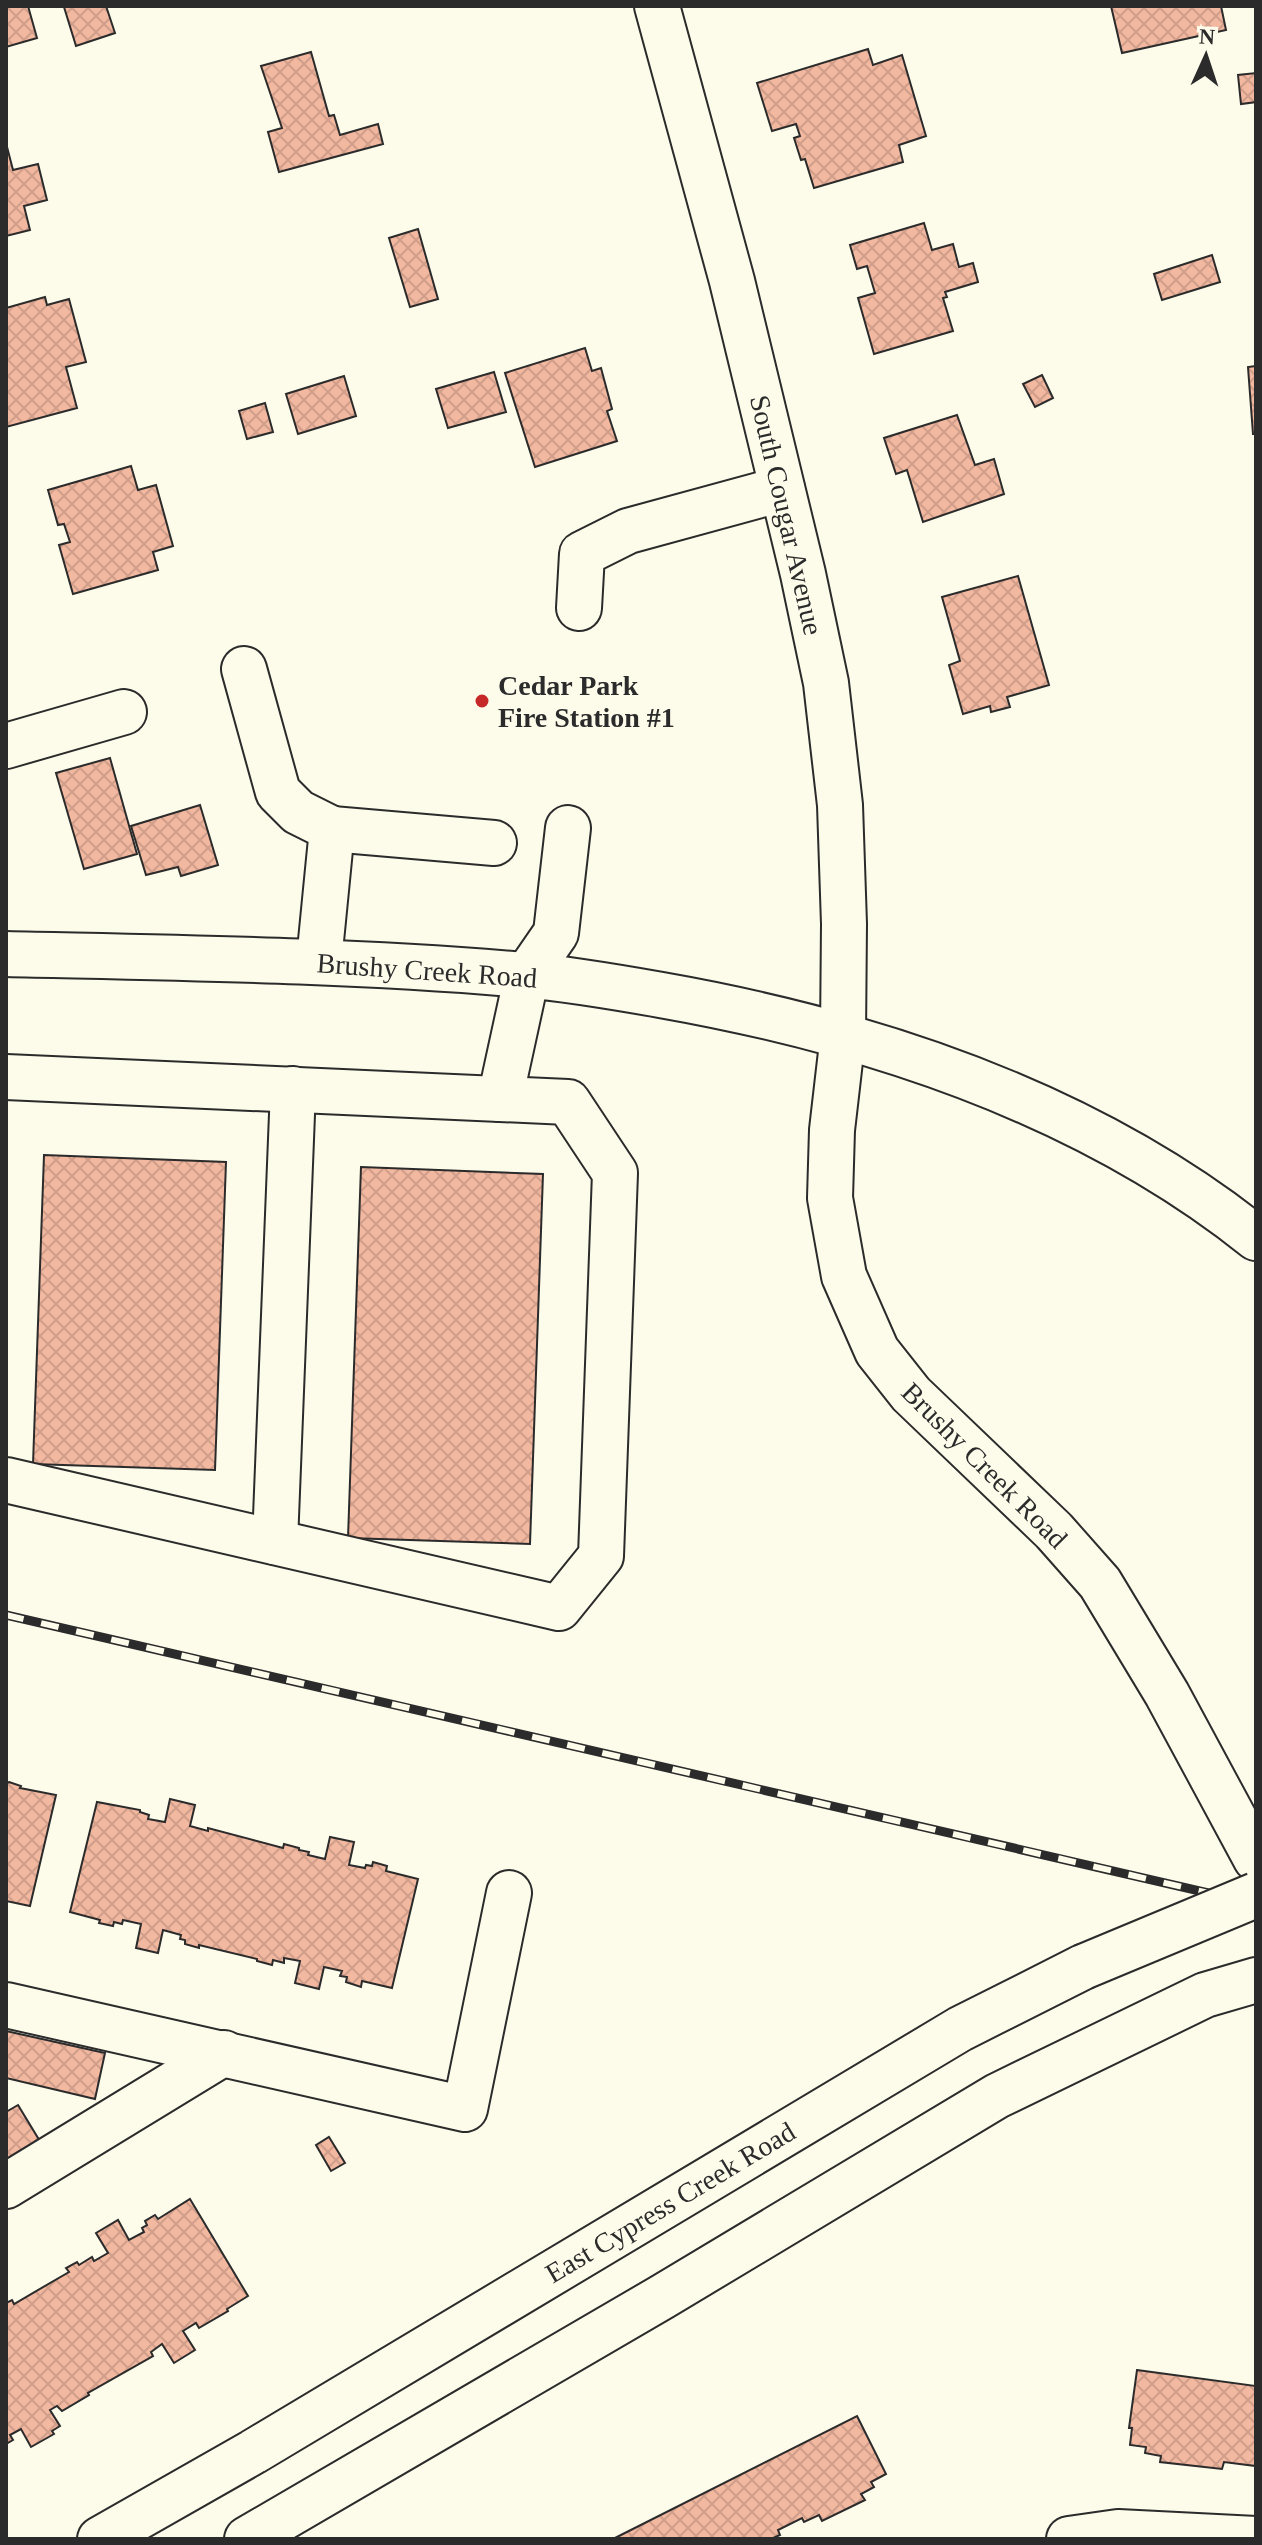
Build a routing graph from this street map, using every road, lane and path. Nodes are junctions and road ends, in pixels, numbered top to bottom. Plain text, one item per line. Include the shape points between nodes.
1 (657, 6) edge
2 (782, 489) junction
3 (579, 608) dead end
4 (244, 669) dead end
5 (124, 712) dead end
6 (6, 746) edge
7 (568, 828) dead end
8 (332, 829) junction
9 (494, 843) dead end
10 (6, 954) edge
11 (319, 961) junction
12 (527, 975) junction
13 (843, 1035) junction
14 (6, 1077) edge
15 (293, 1089) junction
16 (500, 1099) junction
17 (1256, 1238) edge
18 (6, 1480) edge
19 (275, 1542) junction
20 (1250, 1849) edge
21 (509, 1893) dead end
22 (1256, 1895) edge
23 (1256, 1980) edge
24 (6, 2005) edge
25 (224, 2053) junction
26 (6, 2186) edge
27 (100, 2539) edge
28 (247, 2539) edge
29 (1069, 2539) edge
30 (1256, 2539) edge

1 - 2 street, South Cougar Avenue
2 - 3 street via 628,531 582,554
2 - 13 street, South Cougar Avenue via 826,683 840,805
4 - 8 street via 278,792 298,812
5 - 6 street
7 - 12 street via 556,933
8 - 9 street
8 - 11 street
10 - 11 street, Brushy Creek Road
11 - 12 street, Brushy Creek Road
12 - 13 street, Brushy Creek Road via 739,1009
12 - 16 street
13 - 17 street, Brushy Creek Road via 951,1070 1048,1110 1151,1167
13 - 20 street, Brushy Creek Road via 830,1198 844,1276 877,1351 911,1394 1054,1531 1100,1583
14 - 15 street
15 - 16 street
15 - 19 street
16 - 19 street via 568,1102 615,1173 601,1556 559,1608
18 - 19 street
21 - 25 street via 465,2109
22 - 27 street, East Cypress Creek Road, bridge via 1083,1967 960,2029
23 - 28 street via 1205,1995 997,2096
24 - 25 street
25 - 26 street
29 - 30 street via 1118,2532

